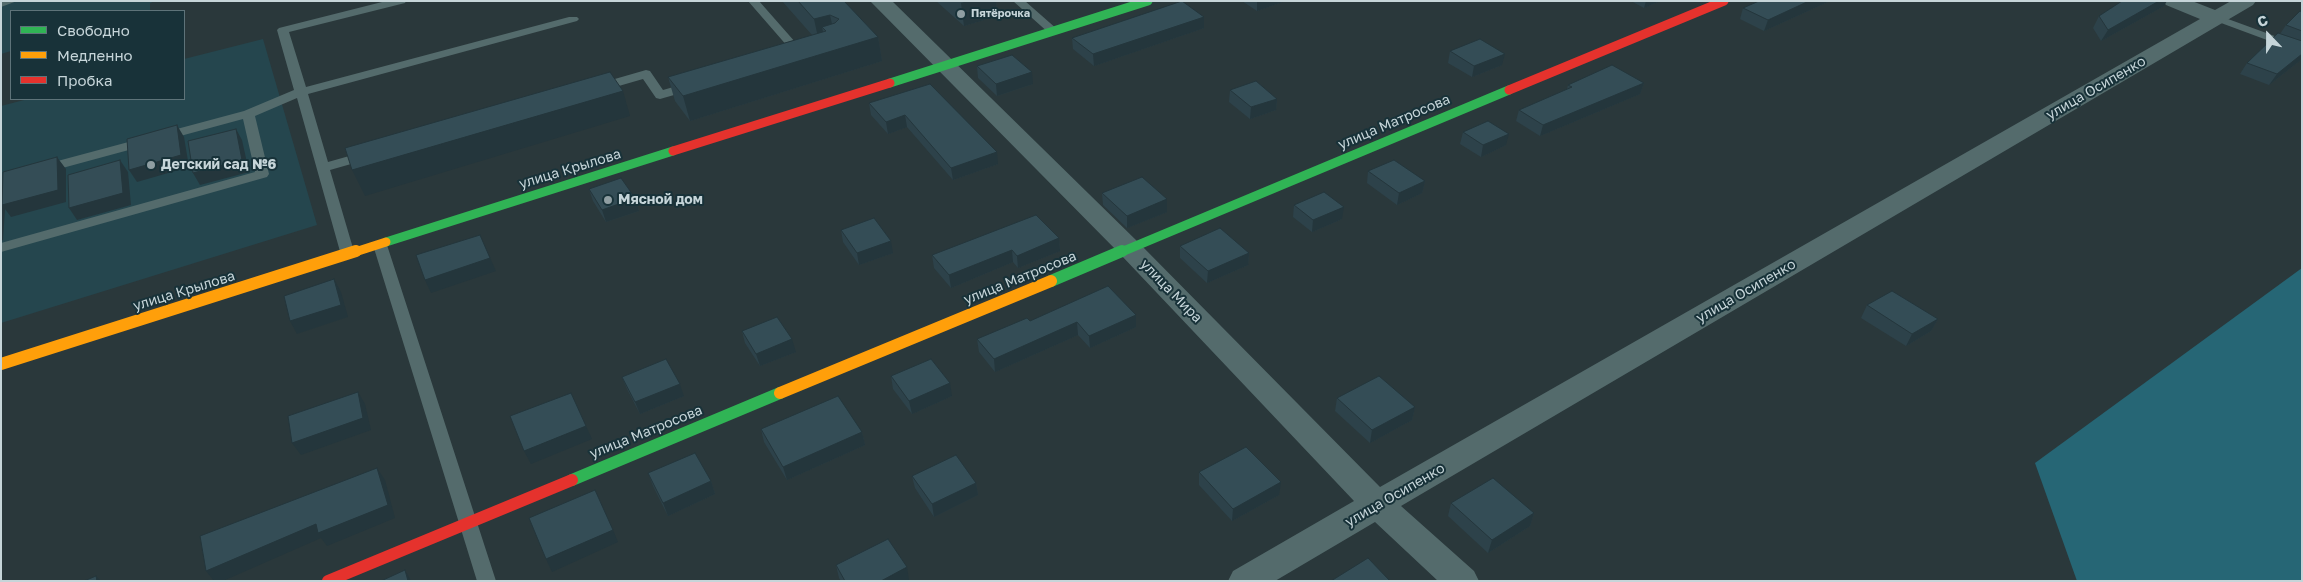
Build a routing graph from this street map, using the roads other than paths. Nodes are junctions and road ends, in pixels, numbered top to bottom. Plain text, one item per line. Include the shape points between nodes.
1 (12, 1) edge
2 (339, 1) edge
3 (401, 1) edge
4 (752, 1) edge
5 (880, 1) edge
6 (1018, 1) edge
7 (1148, 1) edge
8 (1724, 1) edge
9 (2174, 1) edge
10 (2246, 1) edge
11 (1, 4) edge
12 (344, 15) junction
13 (2217, 18) junction
14 (573, 20) dead end
15 (1054, 32) junction
16 (2302, 50) edge
17 (799, 53) edge
18 (947, 66) junction
19 (707, 81) edge
20 (301, 92) junction
21 (582, 93) edge
22 (248, 114) junction
23 (378, 152) edge
24 (323, 168) junction
25 (30, 173) edge
26 (380, 245) junction
27 (1, 248) edge
28 (1130, 248) junction
29 (348, 255) junction
30 (1, 364) edge
31 (1378, 505) junction
32 (467, 523) junction
33 (328, 581) edge
34 (487, 581) edge
35 (1245, 581) edge
36 (1462, 581) edge

1 - 11 lane
2 - 12 lane
3 - 12 lane
4 - 17 lane
5 - 18 street, улица Мира
6 - 15 lane
7 - 15 street, улица Крылова
8 - 28 street, улица Матросова
9 - 13 street
10 - 13 street, улица Осипенко
12 - 20 lane via 283,30
13 - 16 lane
13 - 31 street, улица Осипенко
14 - 20 lane
15 - 18 street, улица Крылова
18 - 26 street, улица Крылова
18 - 28 street, улица Мира
19 - 21 lane via 660,95 646,74
20 - 22 lane
20 - 24 lane
22 - 25 lane
22 - 27 lane via 262,174
23 - 24 lane
24 - 29 lane
26 - 29 street, улица Крылова
26 - 32 lane
28 - 31 street, улица Мира
28 - 32 street, улица Матросова
29 - 30 street, улица Крылова
31 - 35 street, улица Осипенко
31 - 36 street, улица Мира
32 - 33 street, улица Матросова
32 - 34 lane

